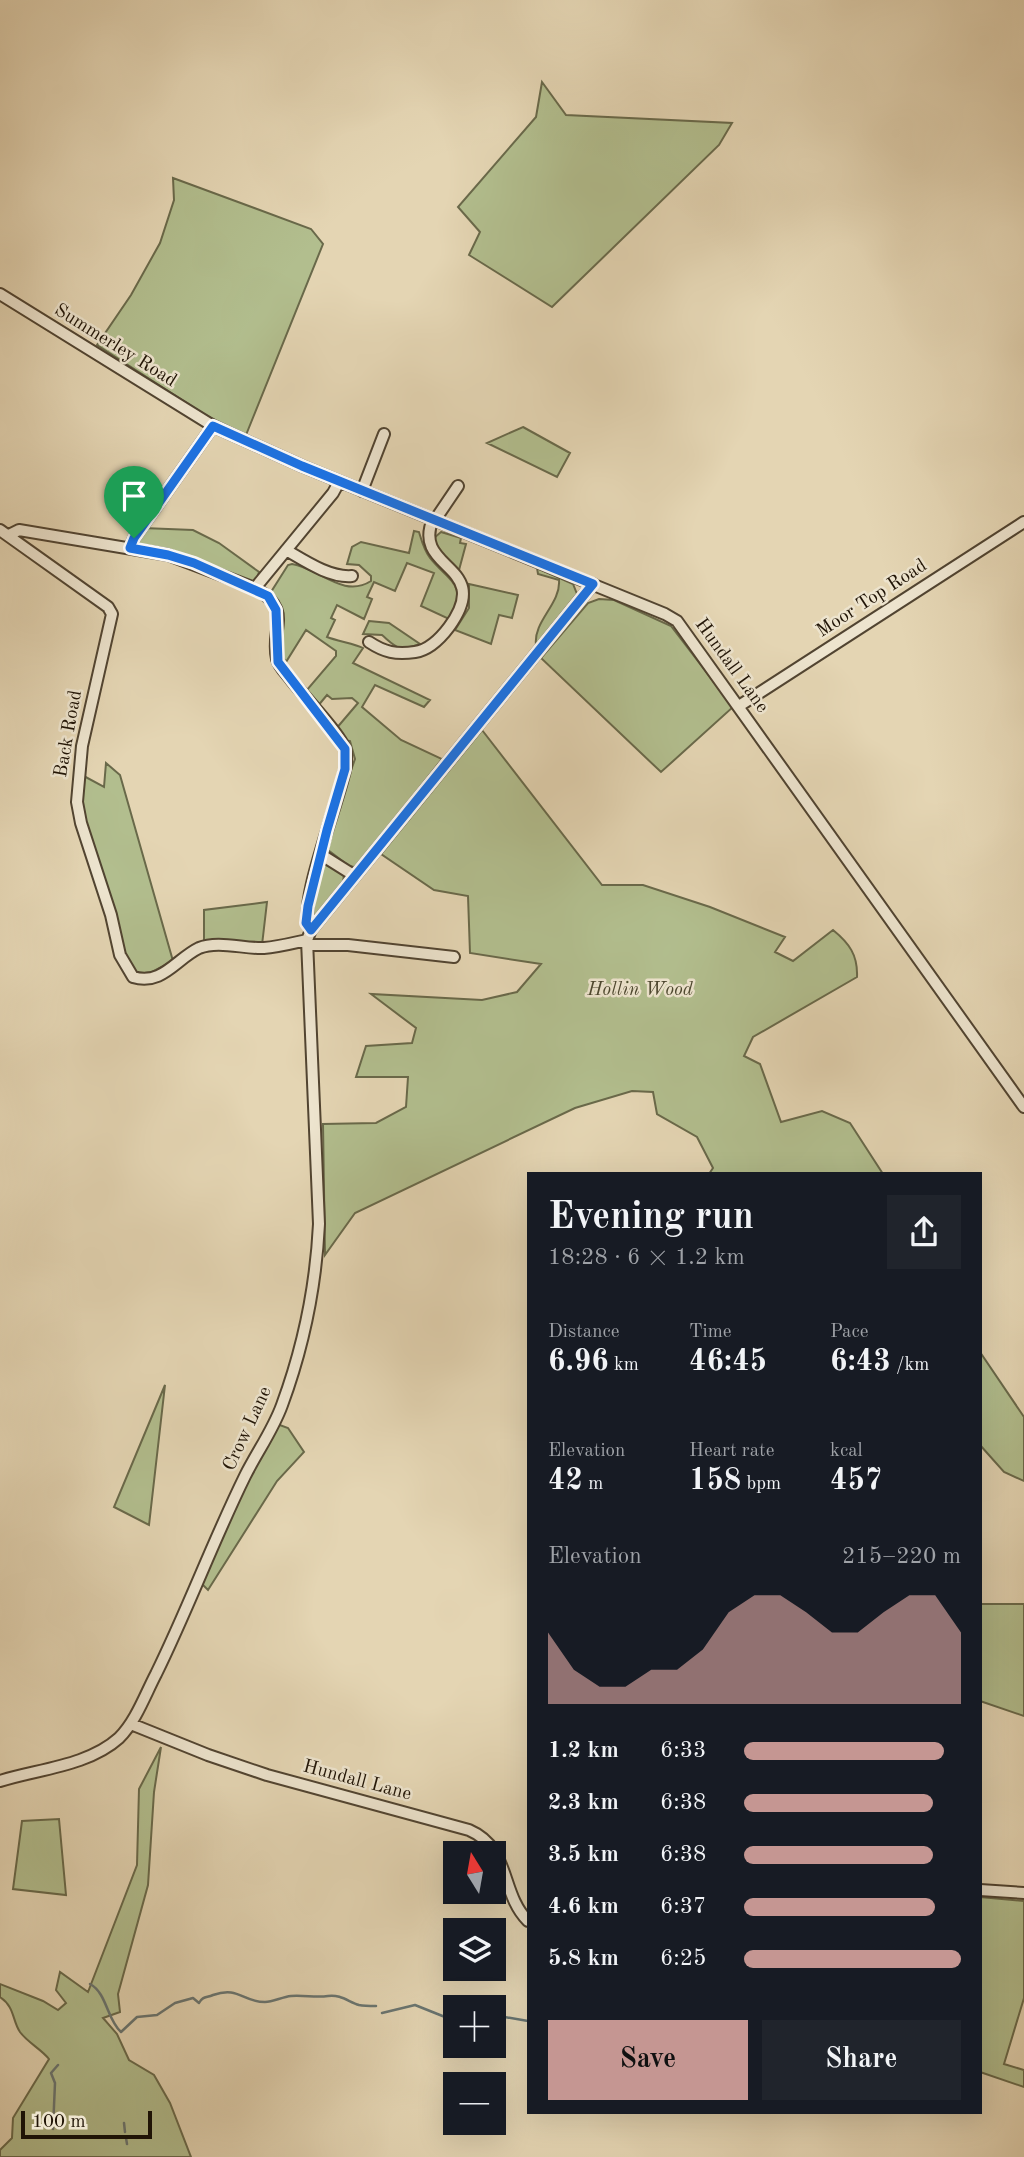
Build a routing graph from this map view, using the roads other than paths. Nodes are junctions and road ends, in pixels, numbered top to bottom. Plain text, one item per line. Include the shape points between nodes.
1 (0, 294) edge
2 (213, 426) junction
3 (384, 435) dead end
4 (339, 482) junction
5 (458, 486) dead end
6 (362, 491) junction
7 (434, 520) junction
8 (1024, 522) edge
9 (4, 533) edge
10 (130, 548) junction
11 (286, 550) junction
12 (352, 576) dead end
13 (593, 584) junction
14 (255, 588) junction
15 (374, 642) dead end
16 (739, 706) junction
17 (320, 854) junction
18 (355, 876) junction
19 (309, 939) junction
20 (454, 957) dead end
21 (1024, 1107) edge
22 (131, 1724) junction
23 (0, 1781) edge
24 (982, 1890) edge
25 (1024, 1893) edge
26 (527, 1920) edge

1 - 2 street, Summerley Road
2 - 4 street, Hundall Lane
2 - 10 street
3 - 6 street
4 - 6 street, Hundall Lane
4 - 11 street
5 - 7 street
6 - 7 street, Hundall Lane
7 - 13 street, Hundall Lane
7 - 15 street via 428,531 429,544 462,583 461,608 442,636 418,652 384,652
8 - 16 street, Moor Top Road
9 - 10 street via 19,530
9 - 19 street, Back Road via 112,614 82,746 77,802 120,955 133,977 155,977 172,970 201,947 263,948
10 - 14 street via 168,555
11 - 12 street via 342,577
11 - 14 street
13 - 16 street, Hundall Lane via 677,621
13 - 18 street
14 - 17 street, Crow Lane via 268,596 276,610 278,662 345,749 345,769
16 - 21 street, Hundall Lane
17 - 18 street
17 - 19 street, Crow Lane via 308,906
18 - 19 street
19 - 20 street
19 - 22 street, Crow Lane via 319,1224 305,1325 278,1417 245,1476 179,1628
22 - 23 street, Crow Lane via 103,1750 87,1757
22 - 26 street, Hundall Lane via 255,1771 483,1836 501,1862 516,1905
24 - 25 street

